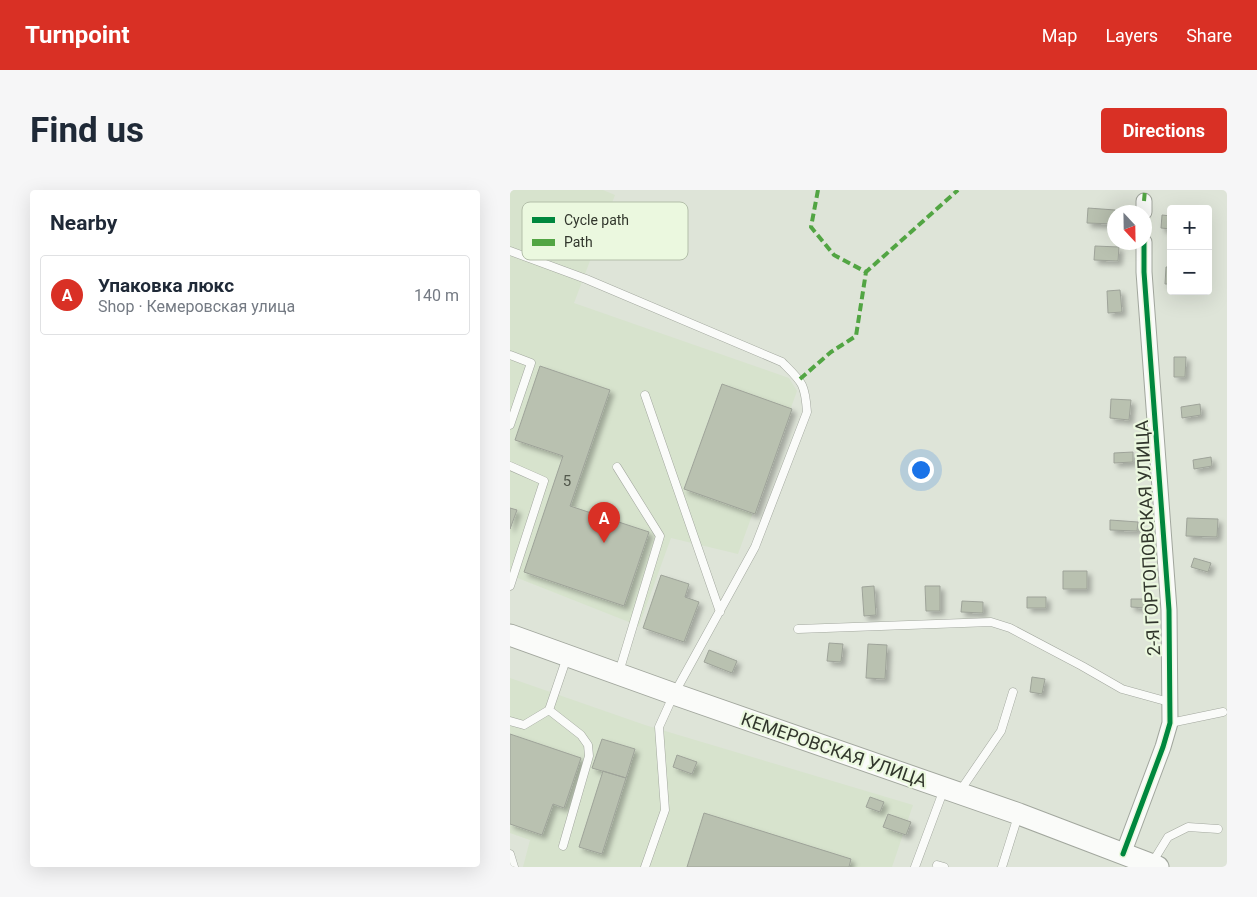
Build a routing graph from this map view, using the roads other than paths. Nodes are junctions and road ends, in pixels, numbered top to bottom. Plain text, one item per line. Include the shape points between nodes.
1 (1144, 250) edge
2 (510, 251) edge
3 (522, 255) edge
4 (534, 260) edge
5 (510, 354) edge
6 (645, 395) dead end
7 (510, 425) edge
8 (510, 466) edge
9 (617, 467) dead end
10 (510, 586) edge
11 (720, 612) junction
12 (798, 629) dead end
13 (510, 635) edge
14 (568, 656) junction
15 (618, 674) junction
16 (1013, 692) dead end
17 (674, 694) junction
18 (1169, 702) junction
19 (549, 710) junction
20 (1223, 712) dead end
21 (510, 721) edge
22 (1170, 723) junction
23 (951, 791) junction
24 (1019, 814) junction
25 (1218, 829) dead end
26 (563, 846) dead end
27 (510, 854) edge
28 (1122, 854) junction
29 (1153, 866) edge
30 (514, 867) edge
31 (645, 867) edge
32 (915, 867) edge
33 (1002, 867) edge

1 - 18 street, 2-Я ГОРТОПОВСКАЯ УЛИЦА via 1170,610
2 - 3 lane
4 - 11 lane via 782,362 800,379 806,393 807,412 755,547
5 - 7 lane via 531,363
6 - 11 lane
8 - 10 lane via 544,480
9 - 15 lane via 660,536
11 - 17 lane
12 - 18 lane via 990,622 1010,628 1122,689
13 - 14 main road, КЕМЕРОВСКАЯ УЛИЦА
14 - 15 main road, КЕМЕРОВСКАЯ УЛИЦА
14 - 19 lane
15 - 17 main road, КЕМЕРОВСКАЯ УЛИЦА
16 - 23 lane via 1001,731
17 - 23 main road, КЕМЕРОВСКАЯ УЛИЦА
17 - 31 lane via 659,727 665,810
18 - 22 street, 2-Я ГОРТОПОВСКАЯ УЛИЦА
19 - 21 lane via 524,725
19 - 26 lane via 581,735 588,745 589,756
20 - 22 lane
22 - 28 street, 2-Я ГОРТОПОВСКАЯ УЛИЦА
23 - 24 main road, КЕМЕРОВСКАЯ УЛИЦА
23 - 32 lane
24 - 28 main road, КЕМЕРОВСКАЯ УЛИЦА
24 - 33 lane
25 - 29 lane via 1188,827 1168,837
27 - 30 lane
28 - 29 main road, КЕМЕРОВСКАЯ УЛИЦА

